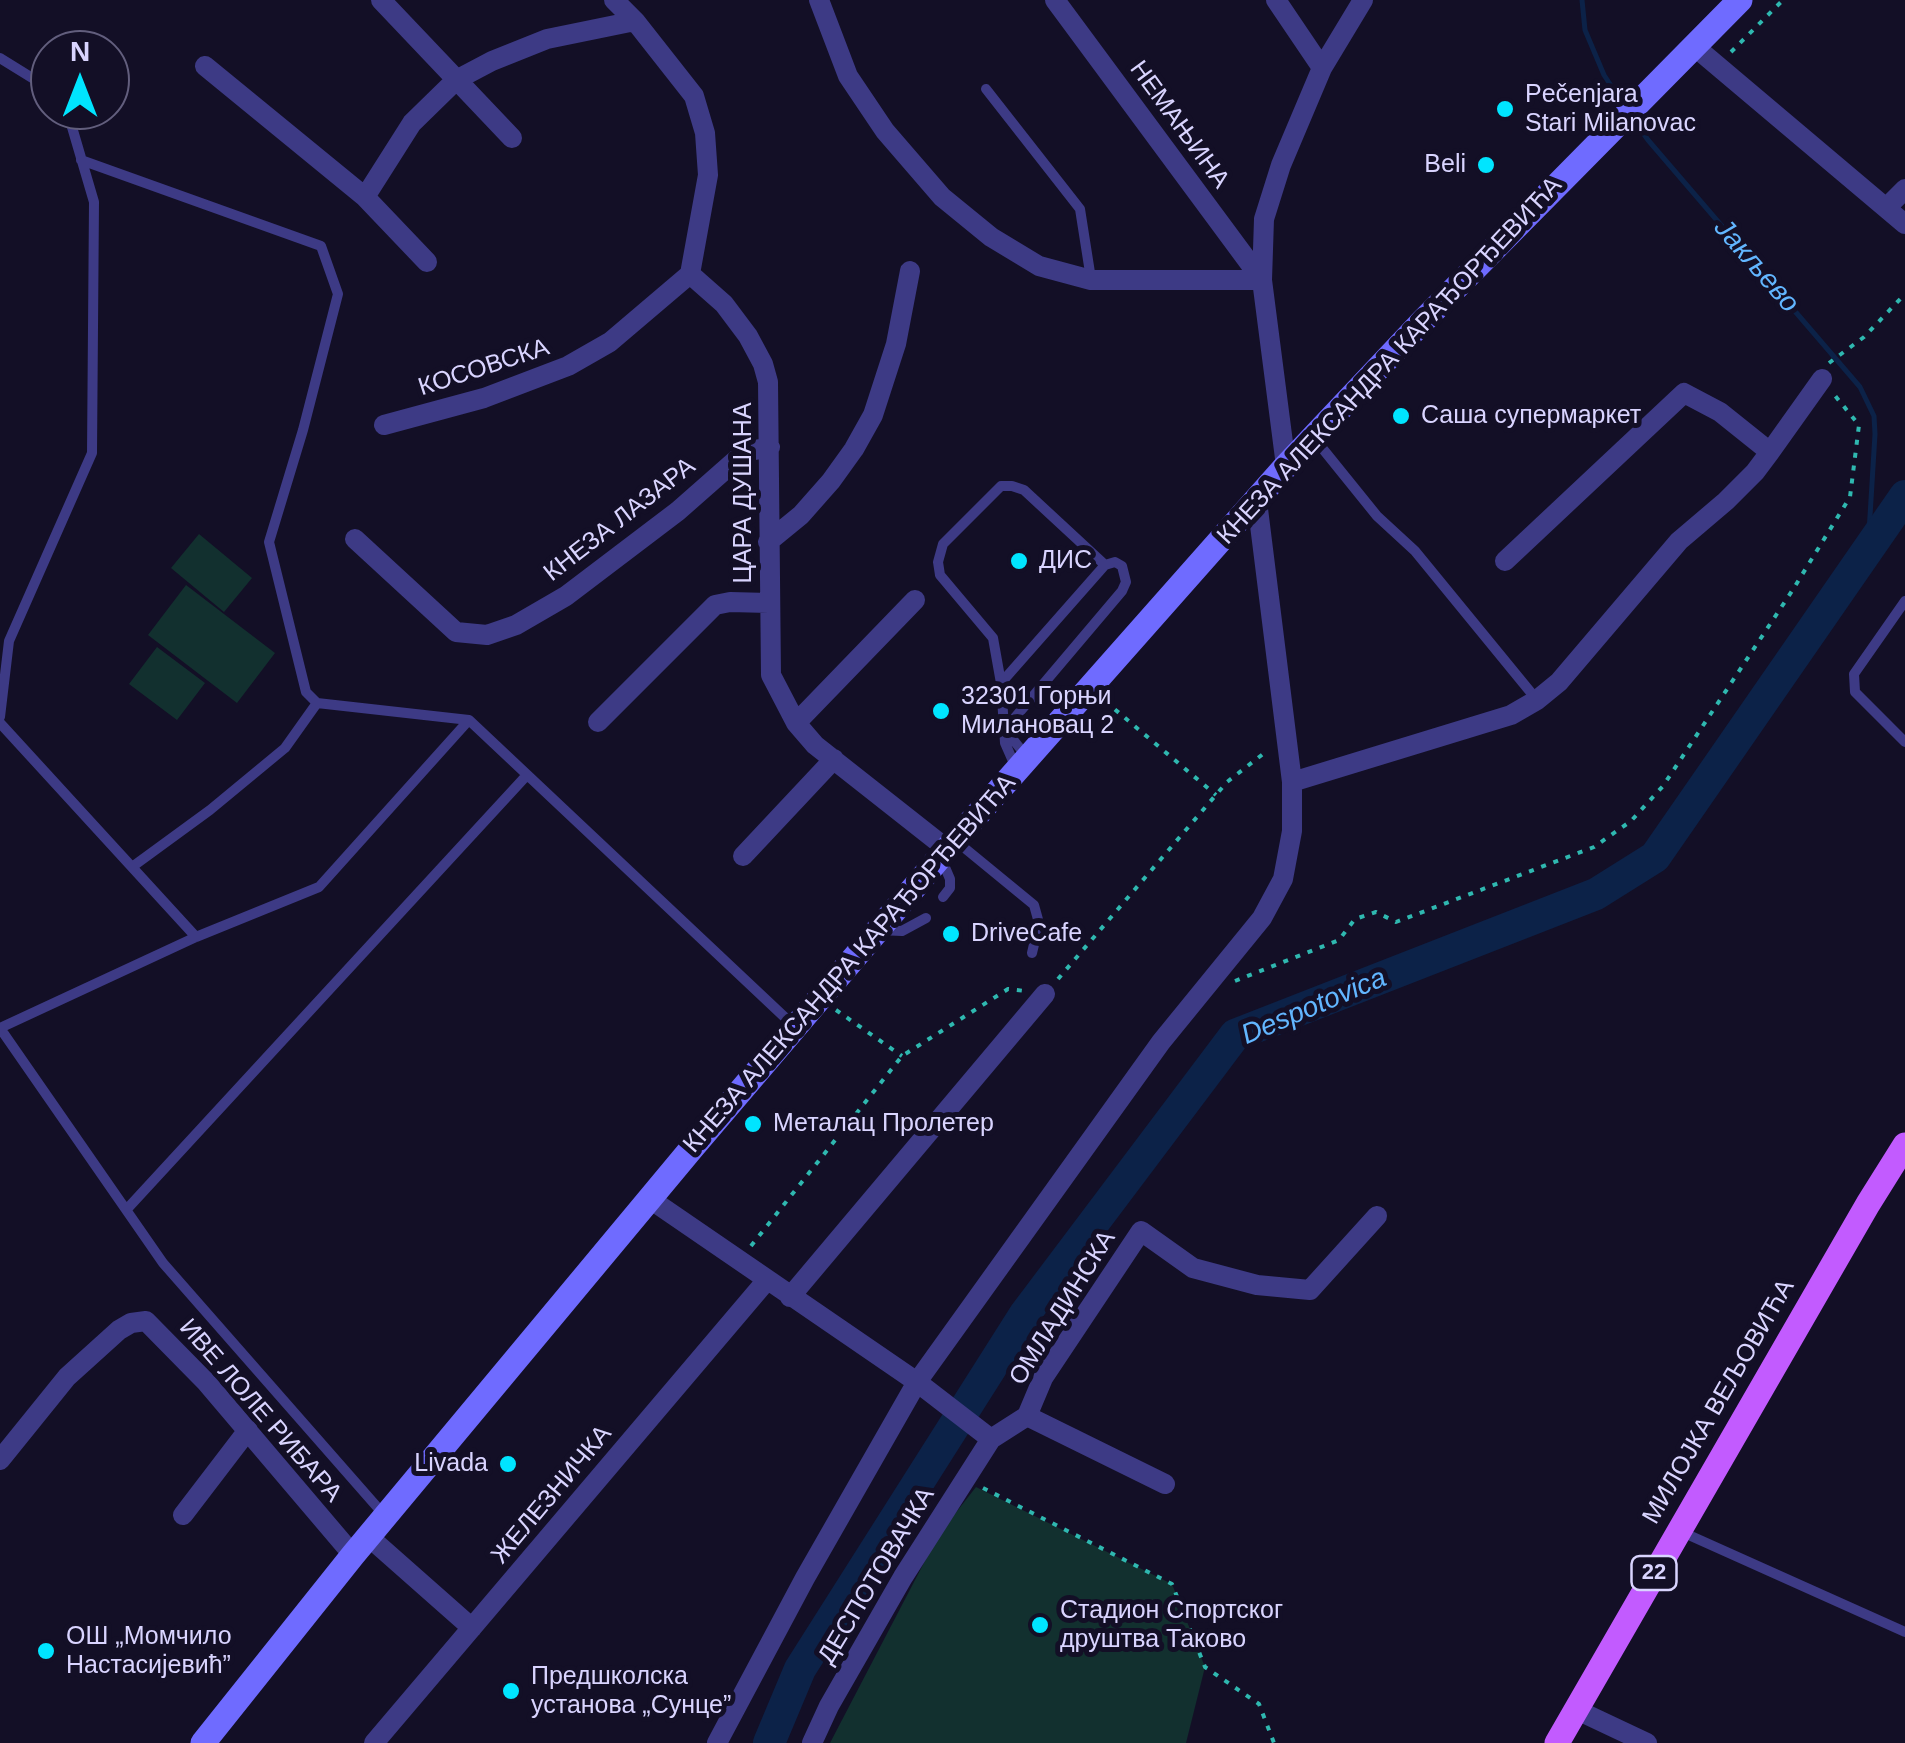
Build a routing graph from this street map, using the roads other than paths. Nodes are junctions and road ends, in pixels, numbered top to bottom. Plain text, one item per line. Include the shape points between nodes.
1 (381, 0) edge
2 (614, 0) edge
3 (820, 0) edge
4 (1055, 0) edge
5 (1276, 0) edge
6 (1363, 0) edge
7 (1740, 0) edge
8 (635, 21) junction
9 (1694, 46) junction
10 (0, 58) edge
11 (205, 66) dead end
12 (1322, 68) junction
13 (30, 77) edge
14 (456, 80) junction
15 (986, 89) dead end
16 (73, 130) edge
17 (512, 138) dead end
18 (81, 160) junction
19 (1905, 189) edge
20 (365, 196) junction
21 (1886, 208) junction
22 (1905, 224) edge
23 (428, 262) dead end
24 (910, 271) dead end
25 (690, 274) junction
26 (1091, 280) junction
27 (1262, 280) junction
28 (1826, 370) road end
29 (384, 425) dead end
30 (1313, 437) junction
31 (770, 447) junction
32 (1770, 452) junction
33 (1286, 466) junction
34 (1256, 501) junction
35 (355, 539) dead end
36 (768, 542) junction
37 (1505, 561) dead end
38 (1105, 565) junction
39 (914, 600) dead end
40 (1905, 602) edge
41 (769, 603) junction
42 (1001, 683) junction
43 (1536, 700) junction
44 (317, 703) junction
45 (0, 720) edge
46 (469, 720) junction
47 (598, 722) dead end
48 (796, 723) junction
49 (1905, 742) edge
50 (834, 759) junction
51 (1023, 764) junction
52 (527, 775) junction
53 (1292, 782) junction
54 (947, 849) junction
55 (743, 856) dead end
56 (132, 867) junction
57 (943, 897) dead end
58 (926, 918) dead end
59 (878, 930) junction
60 (196, 937) junction
61 (1032, 953) dead end
62 (1045, 994) road end
63 (794, 1026) junction
64 (0, 1028) edge
65 (1905, 1146) edge
66 (650, 1199) junction
67 (126, 1209) junction
68 (1377, 1216) dead end
69 (767, 1280) junction
70 (790, 1296) junction
71 (917, 1382) junction
72 (1028, 1416) junction
73 (248, 1430) junction
74 (986, 1434) junction
75 (0, 1460) edge
76 (1165, 1484) dead end
77 (182, 1516) dead end
78 (1680, 1532) junction
79 (369, 1536) junction
80 (472, 1628) junction
81 (1905, 1632) edge
82 (1576, 1710) junction
83 (203, 1743) edge
84 (374, 1743) edge
85 (717, 1743) edge
86 (812, 1743) edge
87 (1558, 1743) edge
88 (1648, 1743) edge

1 - 14 street
2 - 8 street
3 - 26 street via 848,76 942,197 1039,266
4 - 27 street, НЕМАЊИНА
5 - 12 street
6 - 12 street
7 - 9 street, КНЕЗА АЛЕКСАНДРА КАРАЂОРЂЕВИЋА
8 - 14 street via 547,38
8 - 25 street via 694,96 705,134 708,175
9 - 21 street
9 - 30 street, КНЕЗА АЛЕКСАНДРА КАРАЂОРЂЕВИЋА
10 - 13 lane
11 - 20 street
12 - 27 street via 1264,219
14 - 17 street
14 - 20 street via 412,123
15 - 26 lane via 1080,209
16 - 18 lane
18 - 44 lane via 321,246 338,294 269,542 306,692
18 - 45 lane via 94,202 92,454 9,641
19 - 21 street
20 - 23 street
21 - 22 street
24 - 36 street via 873,415 831,481
25 - 29 street, КОСОВСКА via 610,342 568,366
25 - 31 street, ЦАРА ДУШАНА via 724,304 763,364
26 - 27 street
27 - 33 street
28 - 32 street
30 - 33 street, КНЕЗА АЛЕКСАНДРА КАРАЂОРЂЕВИЋА
30 - 43 lane
31 - 35 street, КНЕЗА ЛАЗАРА via 745,452 566,596 486,635 456,632
31 - 36 street, ЦАРА ДУШАНА
32 - 37 street via 1684,392
32 - 43 street via 1679,541 1559,682
33 - 34 street, КНЕЗА АЛЕКСАНДРА КАРАЂОРЂЕВИЋА
34 - 51 street, КНЕЗА АЛЕКСАНДРА КАРАЂОРЂЕВИЋА
34 - 53 street
36 - 41 street, ЦАРА ДУШАНА
38 - 42 lane
38 - 42 lane via 1012,486 1001,486 943,544 940,576 993,638
38 - 51 lane via 1122,566 1122,590 1012,721
39 - 48 street
40 - 49 lane via 1854,674 1855,692
41 - 47 street via 715,605
41 - 48 street, ЦАРА ДУШАНА via 770,675
42 - 51 lane via 1005,743
43 - 53 street via 1511,715
44 - 46 lane
44 - 56 lane via 285,748
45 - 56 lane
46 - 52 lane
46 - 60 lane via 319,887
48 - 50 street, ЦАРА ДУШАНА
50 - 54 street, ЦАРА ДУШАНА
50 - 55 street
51 - 54 street, КНЕЗА АЛЕКСАНДРА КАРАЂОРЂЕВИЋА
52 - 63 lane
52 - 67 lane
53 - 71 street via 1284,879 1262,918 1160,1042
54 - 57 lane via 950,888
54 - 59 street, КНЕЗА АЛЕКСАНДРА КАРАЂОРЂЕВИЋА
54 - 61 lane via 1034,905 1040,923
56 - 60 lane
58 - 59 lane via 902,931
59 - 63 street, КНЕЗА АЛЕКСАНДРА КАРАЂОРЂЕВИЋА
60 - 64 lane
62 - 70 street
63 - 66 street, КНЕЗА АЛЕКСАНДРА КАРАЂОРЂЕВИЋА
64 - 67 lane
65 - 78 main road, МИЛОЈКА ВЕЉОВИЋА / 22
66 - 69 street
66 - 79 street, КНЕЗА АЛЕКСАНДРА КАРАЂОРЂЕВИЋА
67 - 79 lane
68 - 72 street, ОМЛАДИНСКА via 1310,1290 1193,1268 1141,1231 1043,1378
69 - 70 street
69 - 80 street, ЖЕЛЕЗНИЧКА
70 - 71 street
71 - 74 street
71 - 85 street
72 - 74 street, ОМЛАДИНСКА
72 - 76 street
73 - 75 street, ИВЕ ЛОЛЕ РИБАРА via 146,1321 119,1330 67,1377
73 - 77 street
73 - 79 street, ИВЕ ЛОЛЕ РИБАРА
74 - 86 street, ДЕСПОТОВАЧКА
78 - 81 lane
78 - 82 main road, МИЛОЈКА ВЕЉОВИЋА / 22
79 - 80 street, ИВЕ ЛОЛЕ РИБАРА
79 - 83 street, КНЕЗА АЛЕКСАНДРА КАРАЂОРЂЕВИЋА
80 - 84 street, ЖЕЛЕЗНИЧКА
82 - 87 main road, МИЛОЈКА ВЕЉОВИЋА / 22
82 - 88 street

